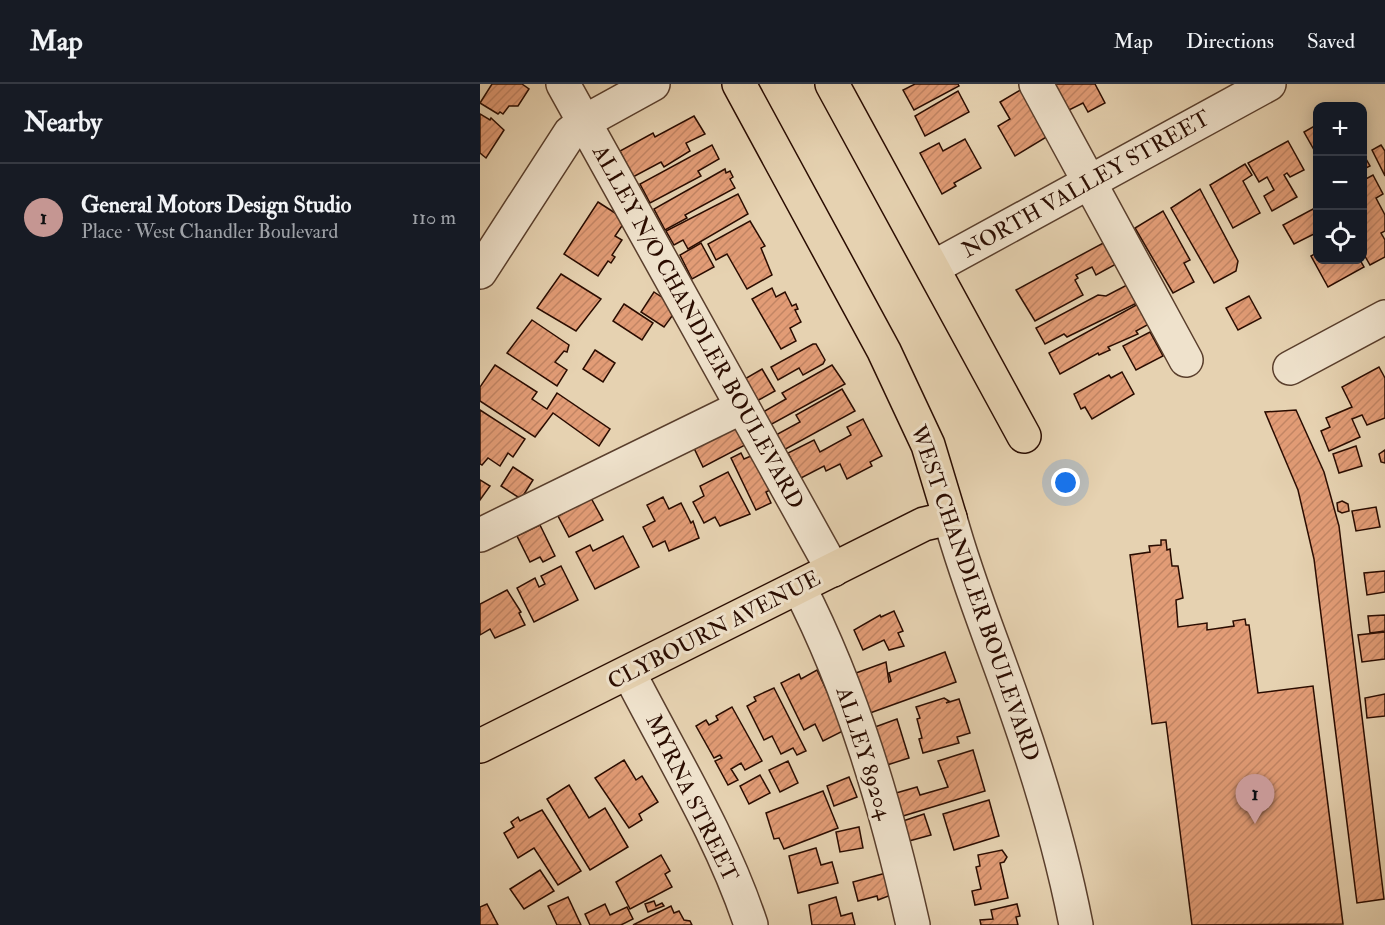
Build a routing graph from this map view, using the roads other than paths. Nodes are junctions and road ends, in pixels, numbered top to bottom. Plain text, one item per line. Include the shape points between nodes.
1 (563, 84) edge
2 (653, 84) edge
3 (739, 84) edge
4 (832, 84) edge
5 (1036, 84) edge
6 (1269, 84) edge
7 (584, 122) junction
8 (1090, 183) junction
9 (934, 267) junction
10 (480, 272) edge
11 (1385, 317) edge
12 (1186, 360) dead end
13 (1290, 368) dead end
14 (742, 407) junction
15 (1024, 436) dead end
16 (950, 518) junction
17 (480, 535) edge
18 (833, 570) junction
19 (799, 587) junction
20 (629, 673) junction
21 (480, 746) edge
22 (750, 925) edge
23 (913, 925) edge
24 (1076, 925) edge

1 - 7 street, ALLEY N/O CHANDLER BOULEVARD
2 - 7 street
3 - 16 main road, WEST CHANDLER BOULEVARD via 884,351 928,445
4 - 9 main road
5 - 8 street
6 - 8 street, NORTH VALLEY STREET
7 - 10 street via 570,133
7 - 14 street, ALLEY N/O CHANDLER BOULEVARD
8 - 9 street, NORTH VALLEY STREET
8 - 12 street
9 - 15 main road
11 - 13 street
14 - 17 street
14 - 18 street, ALLEY N/O CHANDLER BOULEVARD
16 - 18 main road, CLYBOURN AVENUE via 924,524
16 - 24 street, WEST CHANDLER BOULEVARD via 1018,715 1064,865
18 - 19 main road, CLYBOURN AVENUE
19 - 20 main road, CLYBOURN AVENUE
19 - 23 street, ALLEY 89204 via 821,630 855,720 899,863
20 - 21 main road, CLYBOURN AVENUE
20 - 22 street, MYRNA STREET via 707,823

